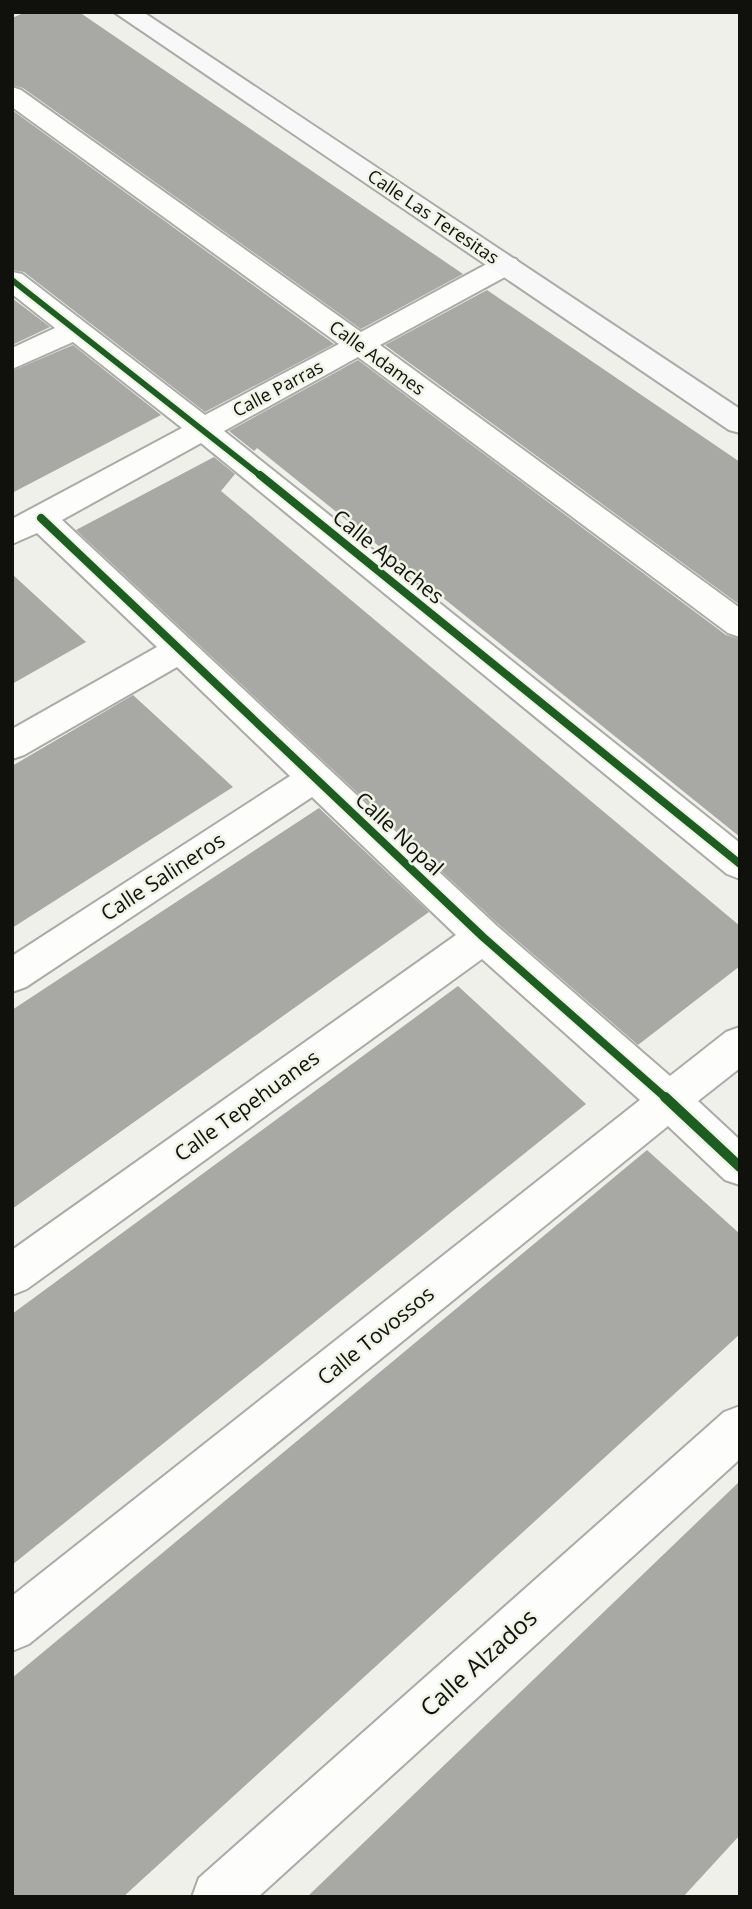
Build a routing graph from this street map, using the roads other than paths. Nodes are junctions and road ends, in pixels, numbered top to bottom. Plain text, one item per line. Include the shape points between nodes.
1 (126, 12) edge
2 (12, 95) edge
3 (506, 265) junction
4 (12, 280) edge
5 (76, 329) junction
6 (360, 345) junction
7 (12, 360) edge
8 (740, 423) edge
9 (203, 429) junction
10 (27, 526) edge
11 (740, 625) edge
12 (179, 650) junction
13 (12, 746) edge
14 (314, 778) junction
15 (740, 864) edge
16 (483, 937) junction
17 (12, 976) edge
18 (740, 1044) edge
19 (670, 1101) junction
20 (740, 1167) edge
21 (12, 1275) edge
22 (740, 1428) edge
23 (12, 1627) edge
24 (218, 1897) edge

1 - 3 street, Calle Las Teresitas
2 - 6 street, Calle Adames
3 - 6 street, Calle Parras
3 - 8 street, Calle Las Teresitas
4 - 5 street, Calle Apaches
5 - 7 street
5 - 9 street, Calle Apaches
6 - 9 street, Calle Parras
6 - 11 street, Calle Adames
9 - 10 street, Calle Parras
9 - 15 street, Calle Apaches
10 - 12 street, Calle Nopal
12 - 13 street
12 - 14 street, Calle Nopal
14 - 16 street, Calle Nopal
14 - 17 street, Calle Salineros
16 - 19 street, Calle Nopal
16 - 21 street, Calle Tepehuanes
18 - 19 street, Calle Tovossos
19 - 20 street, Calle Nopal
19 - 23 street, Calle Tovossos
22 - 24 street, Calle Alzados

